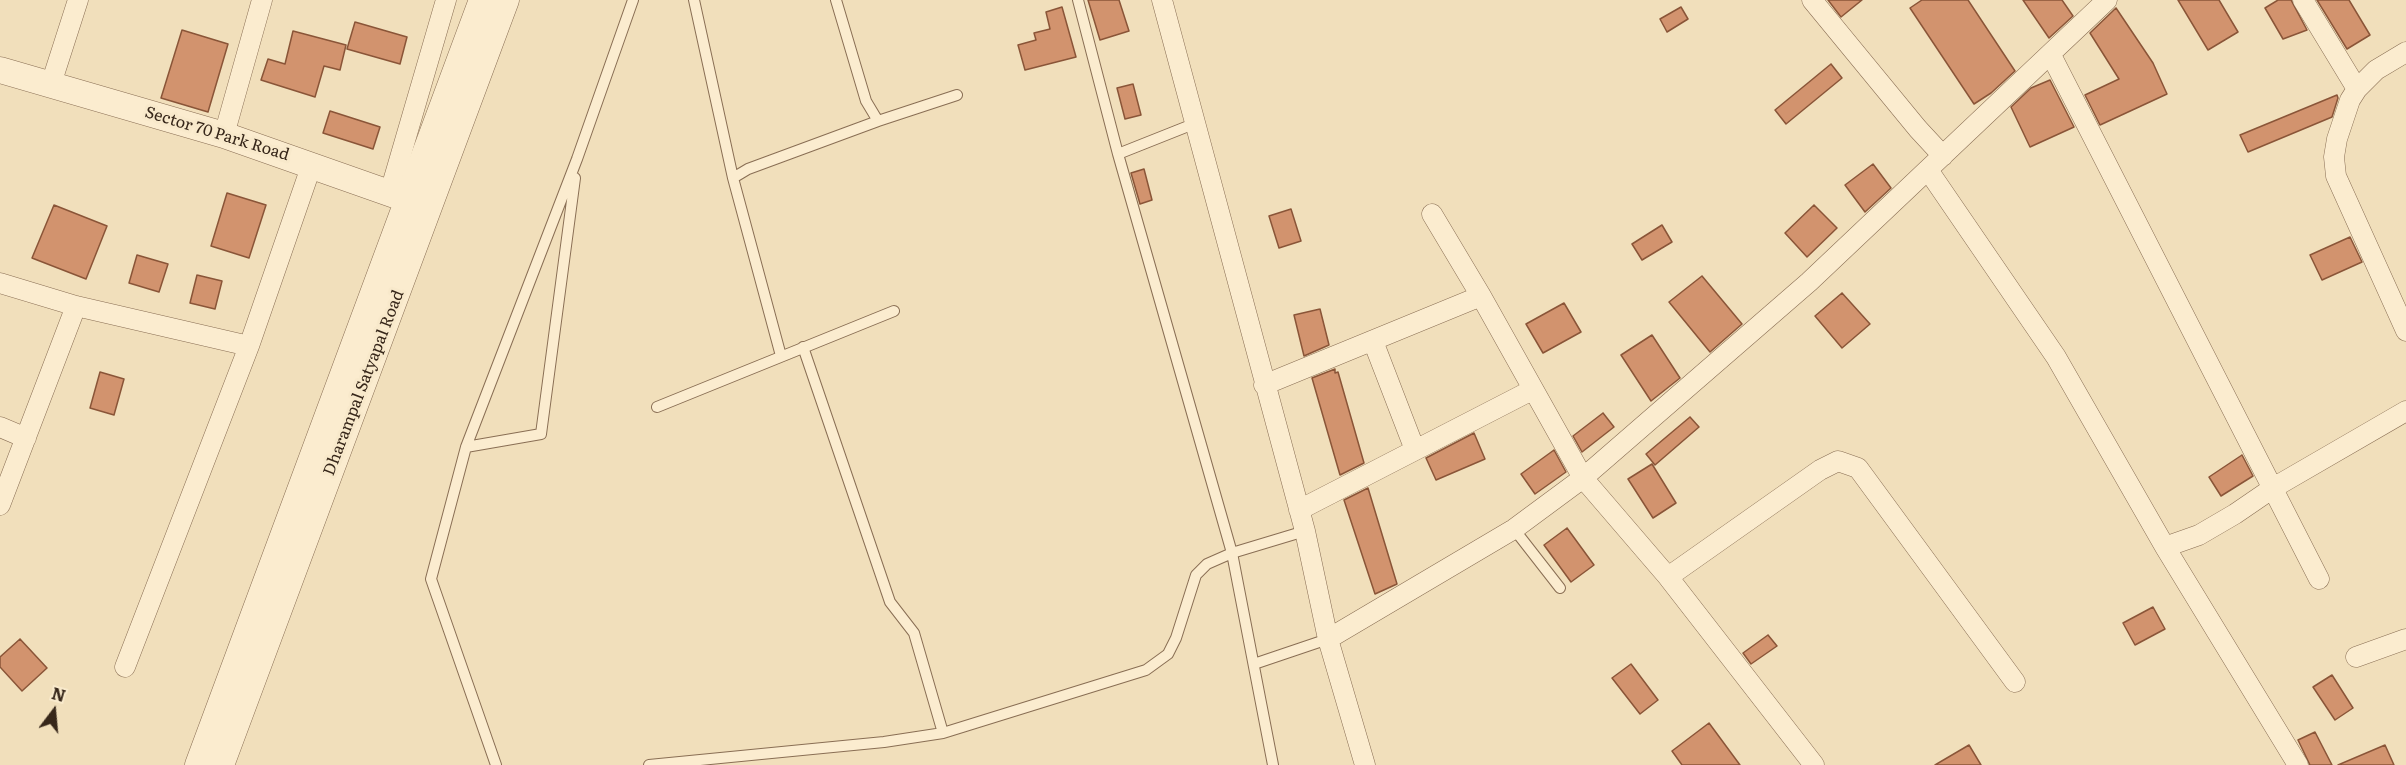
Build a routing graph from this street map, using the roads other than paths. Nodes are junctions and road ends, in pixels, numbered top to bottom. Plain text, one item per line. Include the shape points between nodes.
1 (78, 0) edge
2 (262, 0) edge
3 (446, 0) edge
4 (482, 0) edge
5 (506, 0) edge
6 (633, 0) edge
7 (694, 0) edge
8 (837, 0) edge
9 (1078, 0) edge
10 (1162, 0) edge
11 (1812, 0) edge
12 (2107, 0) edge
13 (2303, 0) edge
14 (2406, 52) edge
15 (2051, 54) junction
16 (0, 70) edge
17 (51, 84) junction
18 (2357, 89) junction
19 (957, 95) dead end
20 (878, 121) junction
21 (1196, 123) junction
22 (224, 135) junction
23 (1118, 154) junction
24 (1943, 156) junction
25 (577, 159) junction
26 (312, 165) junction
27 (1928, 170) junction
28 (733, 178) junction
29 (410, 199) junction
30 (1432, 214) dead end
31 (0, 283) edge
32 (1481, 296) junction
33 (76, 306) junction
34 (894, 311) dead end
35 (2406, 331) edge
36 (1373, 341) junction
37 (249, 346) junction
38 (802, 347) junction
39 (781, 356) junction
40 (1264, 385) junction
41 (1532, 390) junction
42 (657, 407) dead end
43 (2406, 411) edge
44 (0, 427) edge
45 (26, 438) junction
46 (466, 447) junction
47 (1415, 450) junction
48 (1583, 478) junction
49 (2273, 488) junction
50 (0, 505) edge
51 (1299, 510) junction
52 (1514, 529) junction
53 (1305, 531) junction
54 (2165, 547) junction
55 (1232, 553) junction
56 (1668, 577) junction
57 (2319, 579) dead end
58 (1560, 588) dead end
59 (1328, 639) junction
60 (2406, 639) edge
61 (2356, 657) dead end
62 (1254, 663) junction
63 (125, 667) dead end
64 (2015, 682) dead end
65 (943, 733) junction
66 (198, 765) edge
67 (221, 765) edge
68 (496, 765) edge
69 (649, 765) edge
70 (1274, 765) edge
71 (1365, 765) edge
72 (1814, 765) edge
73 (2298, 765) edge

1 - 17 street
2 - 22 street
3 - 29 street
4 - 29 street, Dharampal Satyapal Road
5 - 29 street, Dharampal Satyapal Road
6 - 25 lane
7 - 28 lane
8 - 20 lane via 866,101
9 - 23 lane
10 - 21 street
11 - 24 street
12 - 15 street
13 - 18 street
14 - 18 street via 2376,70
15 - 24 street
15 - 49 street
16 - 17 street, Sector 70 Park Road
17 - 22 street, Sector 70 Park Road
18 - 35 street via 2337,139 2336,176
19 - 20 lane
20 - 28 lane
21 - 23 lane
21 - 40 street
22 - 26 street, Sector 70 Park Road
23 - 55 lane
24 - 27 street
25 - 46 lane
25 - 46 lane via 541,434
26 - 29 street, Sector 70 Park Road
26 - 37 street
27 - 48 street via 1809,282
27 - 54 street via 2056,357
28 - 39 lane
29 - 66 street, Dharampal Satyapal Road
29 - 67 street, Dharampal Satyapal Road
30 - 32 street
31 - 33 street
32 - 36 street
32 - 41 street
33 - 37 street
33 - 45 street
34 - 38 lane
36 - 40 street
36 - 47 street
37 - 63 street
38 - 39 lane
38 - 65 lane via 890,602 914,633
39 - 42 lane
40 - 51 street
41 - 47 street
41 - 48 street
43 - 49 street
44 - 45 street
45 - 50 street
46 - 68 lane via 430,579
47 - 51 street
48 - 52 street
48 - 56 street
49 - 54 street via 2199,535
49 - 57 street
51 - 53 street
52 - 58 lane
52 - 59 street
53 - 55 lane
53 - 59 street
54 - 73 street
55 - 62 lane
55 - 65 lane via 1207,564 1196,575 1176,638 1160,662 1146,670
56 - 64 street via 1838,461 1858,468
56 - 72 street
59 - 62 lane
59 - 71 street
60 - 61 street
62 - 70 lane
65 - 69 lane

